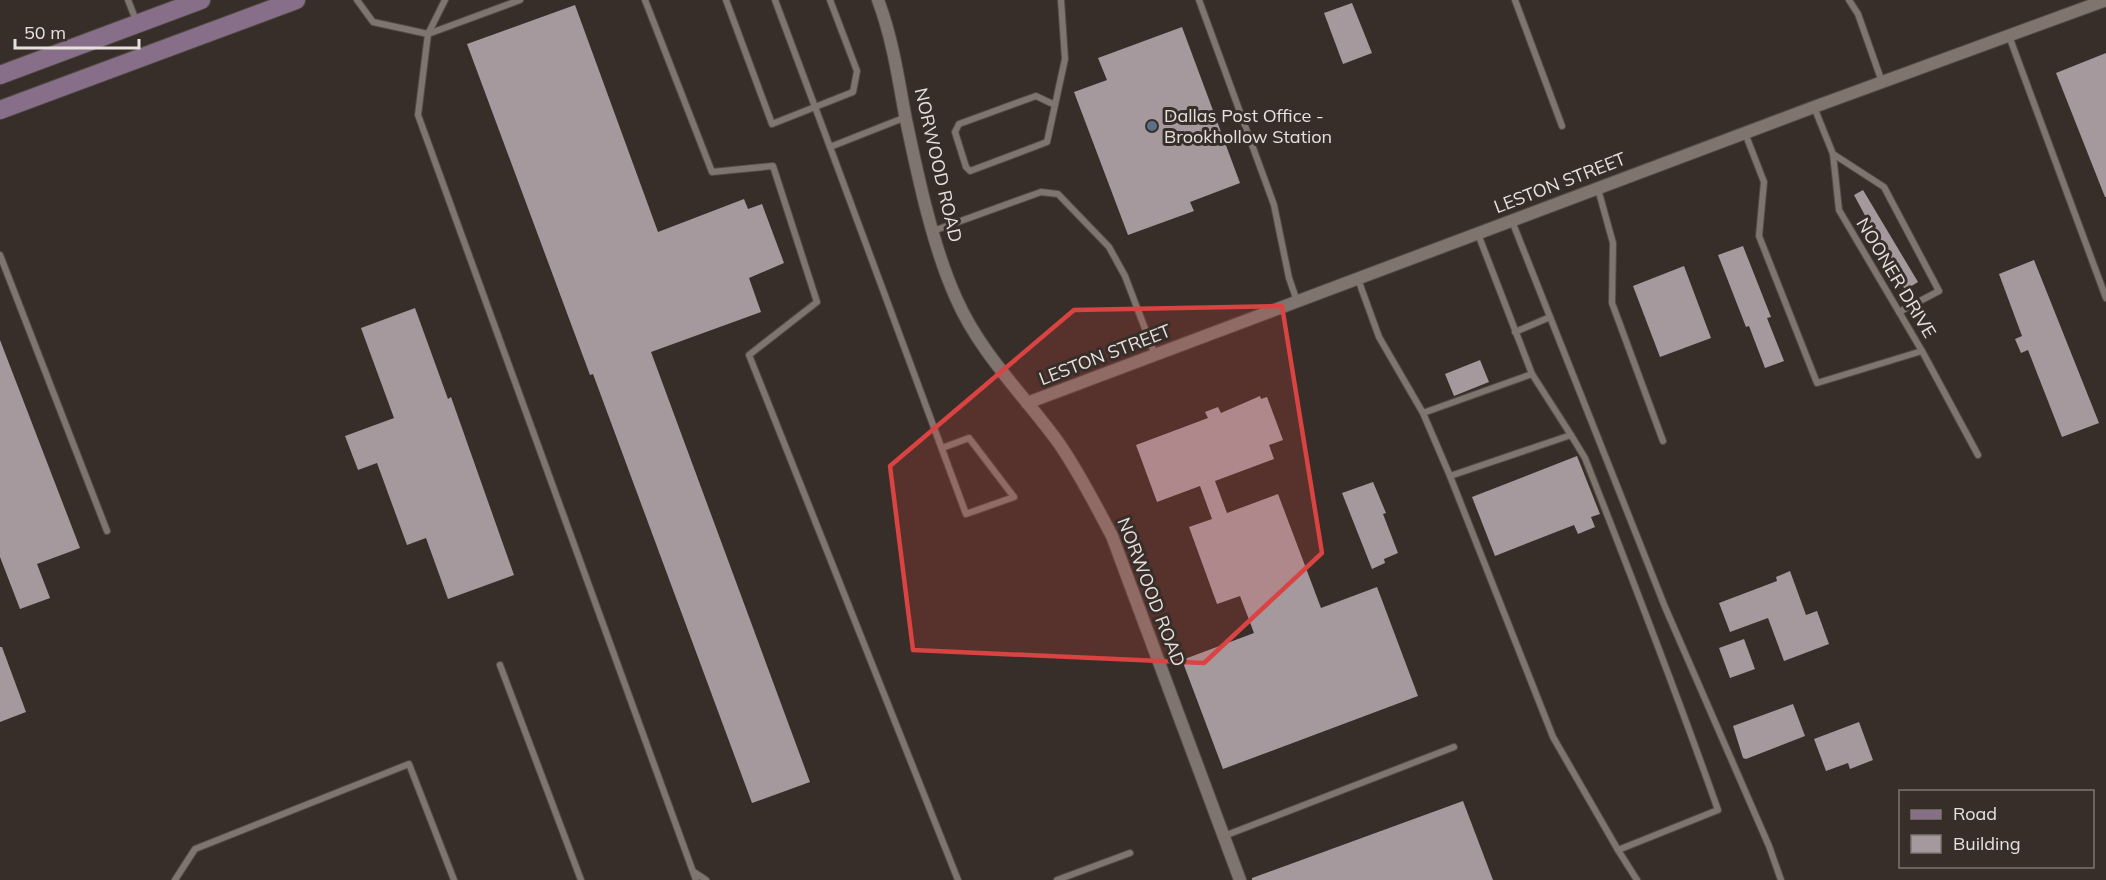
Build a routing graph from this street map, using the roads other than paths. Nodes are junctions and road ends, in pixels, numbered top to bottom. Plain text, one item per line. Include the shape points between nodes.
1 (128, 0) edge
2 (201, 0) edge
3 (296, 0) edge
4 (357, 0) edge
5 (445, 0) edge
6 (520, 0) edge
7 (645, 0) edge
8 (726, 0) edge
9 (775, 0) edge
10 (830, 0) edge
11 (878, 0) edge
12 (1061, 0) edge
13 (1199, 0) edge
14 (1515, 0) edge
15 (1849, 0) edge
16 (2106, 0) edge
17 (272, 4) edge
18 (137, 24) junction
19 (428, 34) junction
20 (2009, 35) junction
21 (0, 75) edge
22 (1882, 82) junction
23 (1055, 105) junction
24 (815, 107) junction
25 (1814, 107) junction
26 (0, 110) edge
27 (906, 117) junction
28 (1562, 126) dead end
29 (1745, 133) junction
30 (830, 147) junction
31 (1833, 154) junction
32 (1597, 188) junction
33 (1512, 220) junction
34 (933, 231) junction
35 (1478, 234) junction
36 (0, 255) edge
37 (1358, 279) junction
38 (2106, 298) edge
39 (1297, 302) junction
40 (1899, 312) junction
41 (1550, 317) junction
42 (1515, 332) junction
43 (1922, 351) junction
44 (1156, 355) junction
45 (1532, 374) junction
46 (1027, 404) junction
47 (1423, 413) junction
48 (1571, 435) junction
49 (1663, 441) dead end
50 (942, 448) junction
51 (1978, 455) dead end
52 (1450, 476) junction
53 (106, 531) dead end
54 (500, 665) dead end
55 (1454, 747) dead end
56 (1223, 836) junction
57 (1618, 850) junction
58 (1130, 853) dead end
59 (693, 872) junction
60 (175, 880) edge
61 (454, 880) edge
62 (581, 880) edge
63 (696, 880) edge
64 (706, 880) edge
65 (958, 880) edge
66 (1057, 880) edge
67 (1240, 880) edge
68 (1637, 880) edge
69 (1781, 880) edge

1 - 18 lane
2 - 18 main road
3 - 17 main road
4 - 19 lane via 373,22
5 - 19 lane
6 - 19 lane
7 - 65 lane via 712,172 773,166 817,302 749,355
8 - 24 lane via 772,124
9 - 24 lane
10 - 24 lane via 857,71 853,92
11 - 27 street, NORWOOD ROAD
12 - 23 lane via 1065,59
13 - 39 lane via 1274,205
14 - 28 lane
15 - 22 lane via 1858,14
16 - 20 street, LESTON STREET
17 - 26 main road
18 - 21 main road
19 - 59 lane via 418,115
20 - 22 street, LESTON STREET
20 - 38 lane
22 - 25 street, LESTON STREET
23 - 23 lane via 1047,142 970,171 966,167 955,132 959,124 1036,96
24 - 30 lane
25 - 29 street, LESTON STREET
25 - 31 lane, NOONER DRIVE
27 - 30 lane
27 - 34 street, NORWOOD ROAD
29 - 32 street, LESTON STREET
29 - 43 lane via 1764,182 1759,236 1817,383
30 - 50 lane
31 - 40 lane, NOONER DRIVE via 1839,210
31 - 40 lane via 1884,187 1939,291
32 - 33 street, LESTON STREET
32 - 49 lane via 1613,243 1612,303
33 - 35 street, LESTON STREET
33 - 41 lane
34 - 44 lane via 1041,192 1058,194 1108,247 1125,276
34 - 46 street, NORWOOD ROAD via 955,297 972,331
35 - 37 street, LESTON STREET
35 - 42 lane
36 - 53 lane
37 - 39 street, LESTON STREET
37 - 47 lane via 1379,336
39 - 44 street, LESTON STREET
40 - 43 lane, NOONER DRIVE
41 - 42 lane
41 - 69 lane via 1665,607
42 - 45 lane
43 - 51 lane, NOONER DRIVE
44 - 46 street, LESTON STREET
45 - 47 lane
45 - 48 lane
46 - 56 street, NORWOOD ROAD via 1058,443 1112,536
47 - 52 lane
48 - 52 lane
48 - 57 lane via 1586,458 1718,810
50 - 50 lane via 966,514 1014,496 969,438
52 - 57 lane via 1553,737
54 - 62 lane
55 - 56 lane
56 - 67 street, NORWOOD ROAD
57 - 68 lane
58 - 66 lane
59 - 63 lane
59 - 64 lane
60 - 61 lane via 195,849 409,764

